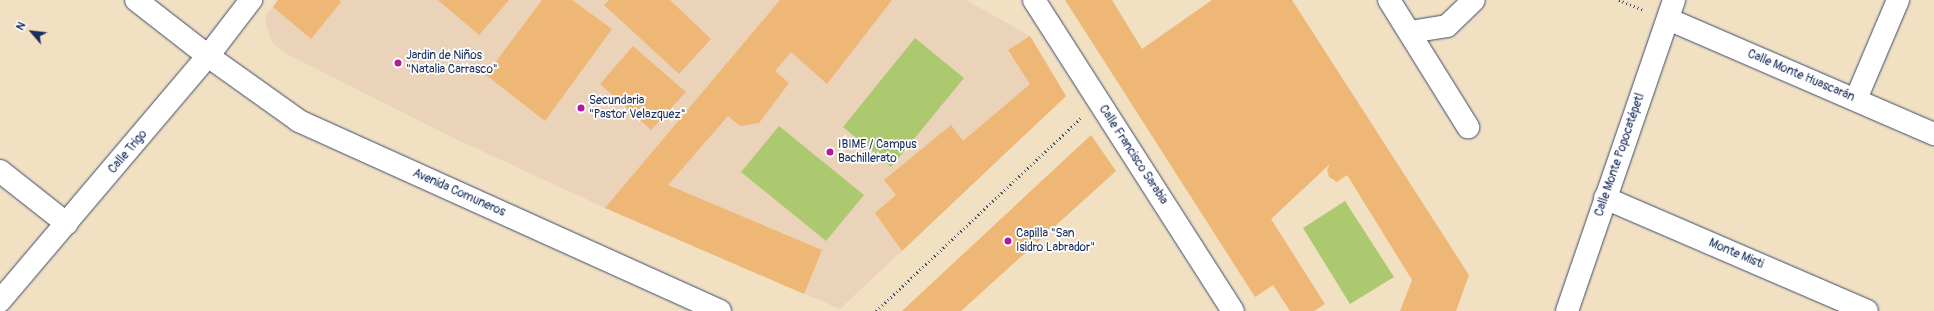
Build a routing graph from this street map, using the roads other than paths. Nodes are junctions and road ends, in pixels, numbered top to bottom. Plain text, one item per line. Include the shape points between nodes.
1 (136, 0) edge
2 (250, 0) edge
3 (1034, 0) edge
4 (1389, 0) edge
5 (1474, 0) edge
6 (1898, 0) edge
7 (1671, 9) edge
8 (1410, 32) junction
9 (208, 56) junction
10 (1856, 99) junction
11 (1468, 127) dead end
12 (1934, 134) edge
13 (0, 172) edge
14 (1605, 198) junction
15 (67, 224) junction
16 (0, 301) edge
17 (0, 305) edge
18 (7, 311) edge
19 (720, 311) edge
20 (1233, 311) edge
21 (1567, 311) edge
22 (1867, 311) edge

1 - 9 street, Avenida Comuneros
2 - 9 street, Calle Trigo
3 - 20 street, Calle Francisco Sarabia
4 - 8 street
5 - 8 street via 1447,26
6 - 10 street
7 - 10 street, Calle Monte Huascarán
7 - 14 street, Calle Monte Popocatépetl
8 - 11 street
9 - 15 street, Calle Trigo
9 - 19 street, Avenida Comuneros via 299,121
10 - 12 street, Calle Monte Huascarán
13 - 15 street
14 - 21 street, Calle Monte Popocatépetl
14 - 22 street, Monte Misti
15 - 16 street, Calle Trigo
17 - 18 street

